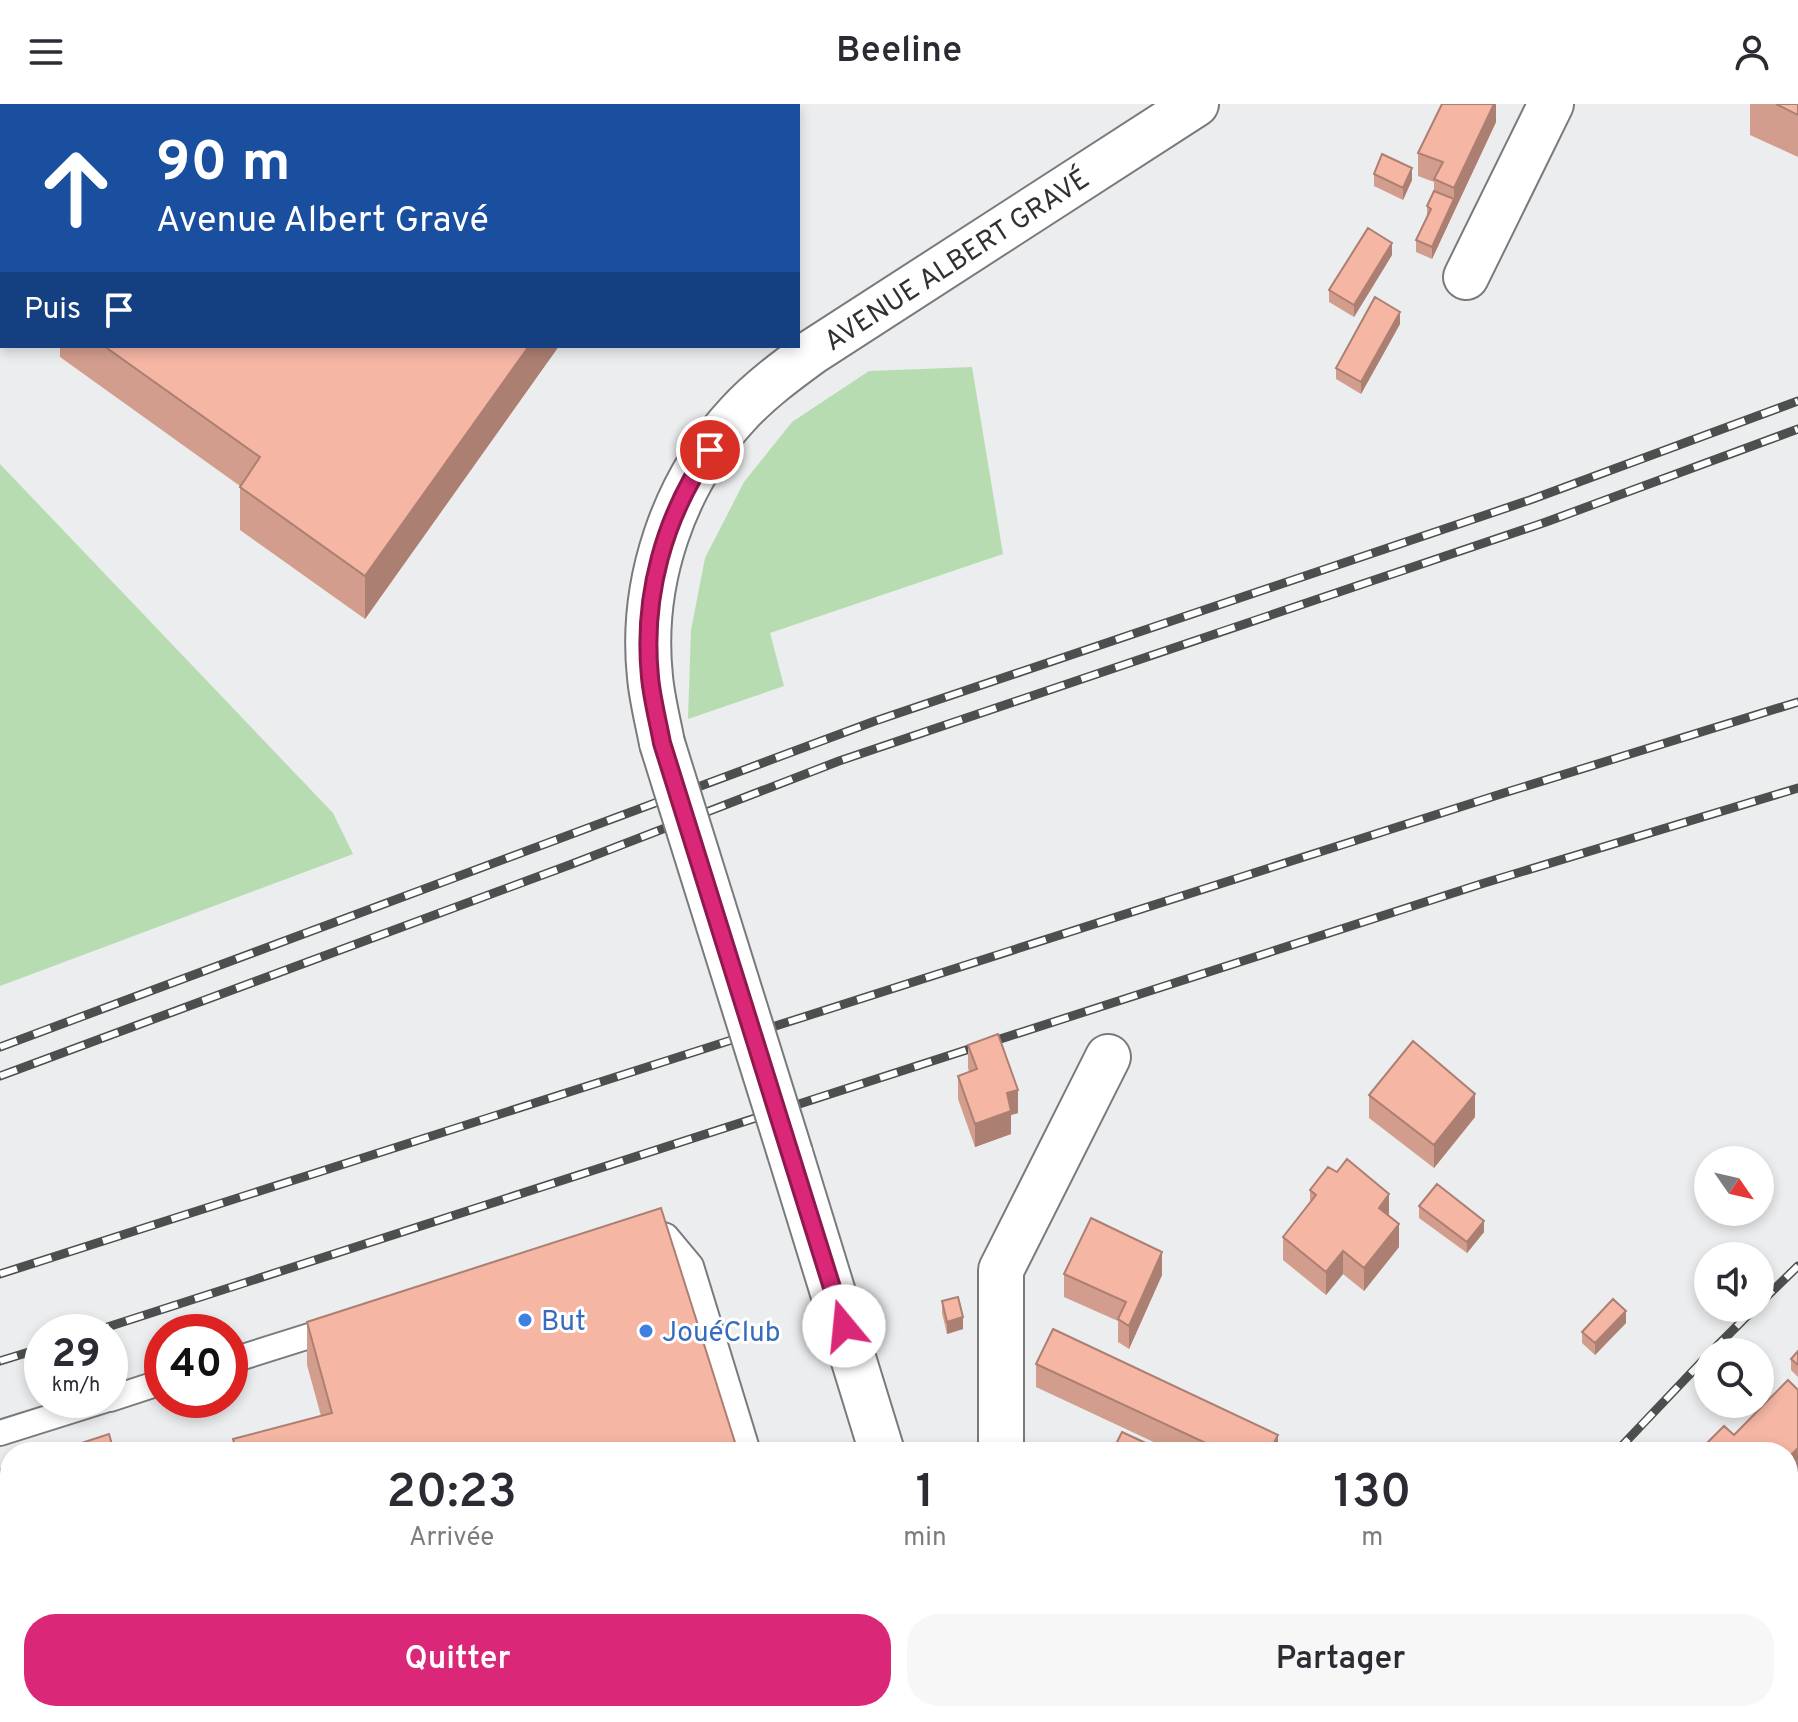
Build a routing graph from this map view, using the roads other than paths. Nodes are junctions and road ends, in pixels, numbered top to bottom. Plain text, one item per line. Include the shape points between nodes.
1 (1196, 104) edge
2 (1551, 104) edge
3 (1466, 277) dead end
4 (1108, 1057) dead end
5 (619, 1239) edge
6 (365, 1319) edge
7 (248, 1355) edge
8 (48, 1418) edge
9 (0, 1433) edge
10 (745, 1442) edge
11 (879, 1442) edge
12 (1001, 1442) edge

1 - 11 street, AVENUE ALBERT GRAVÉ, bridge via 775,378 722,432 675,511 662,547 648,642 662,743
2 - 3 street
4 - 12 street via 1001,1270
5 - 10 lane via 649,1229 666,1236 691,1266
6 - 7 lane
8 - 9 lane

